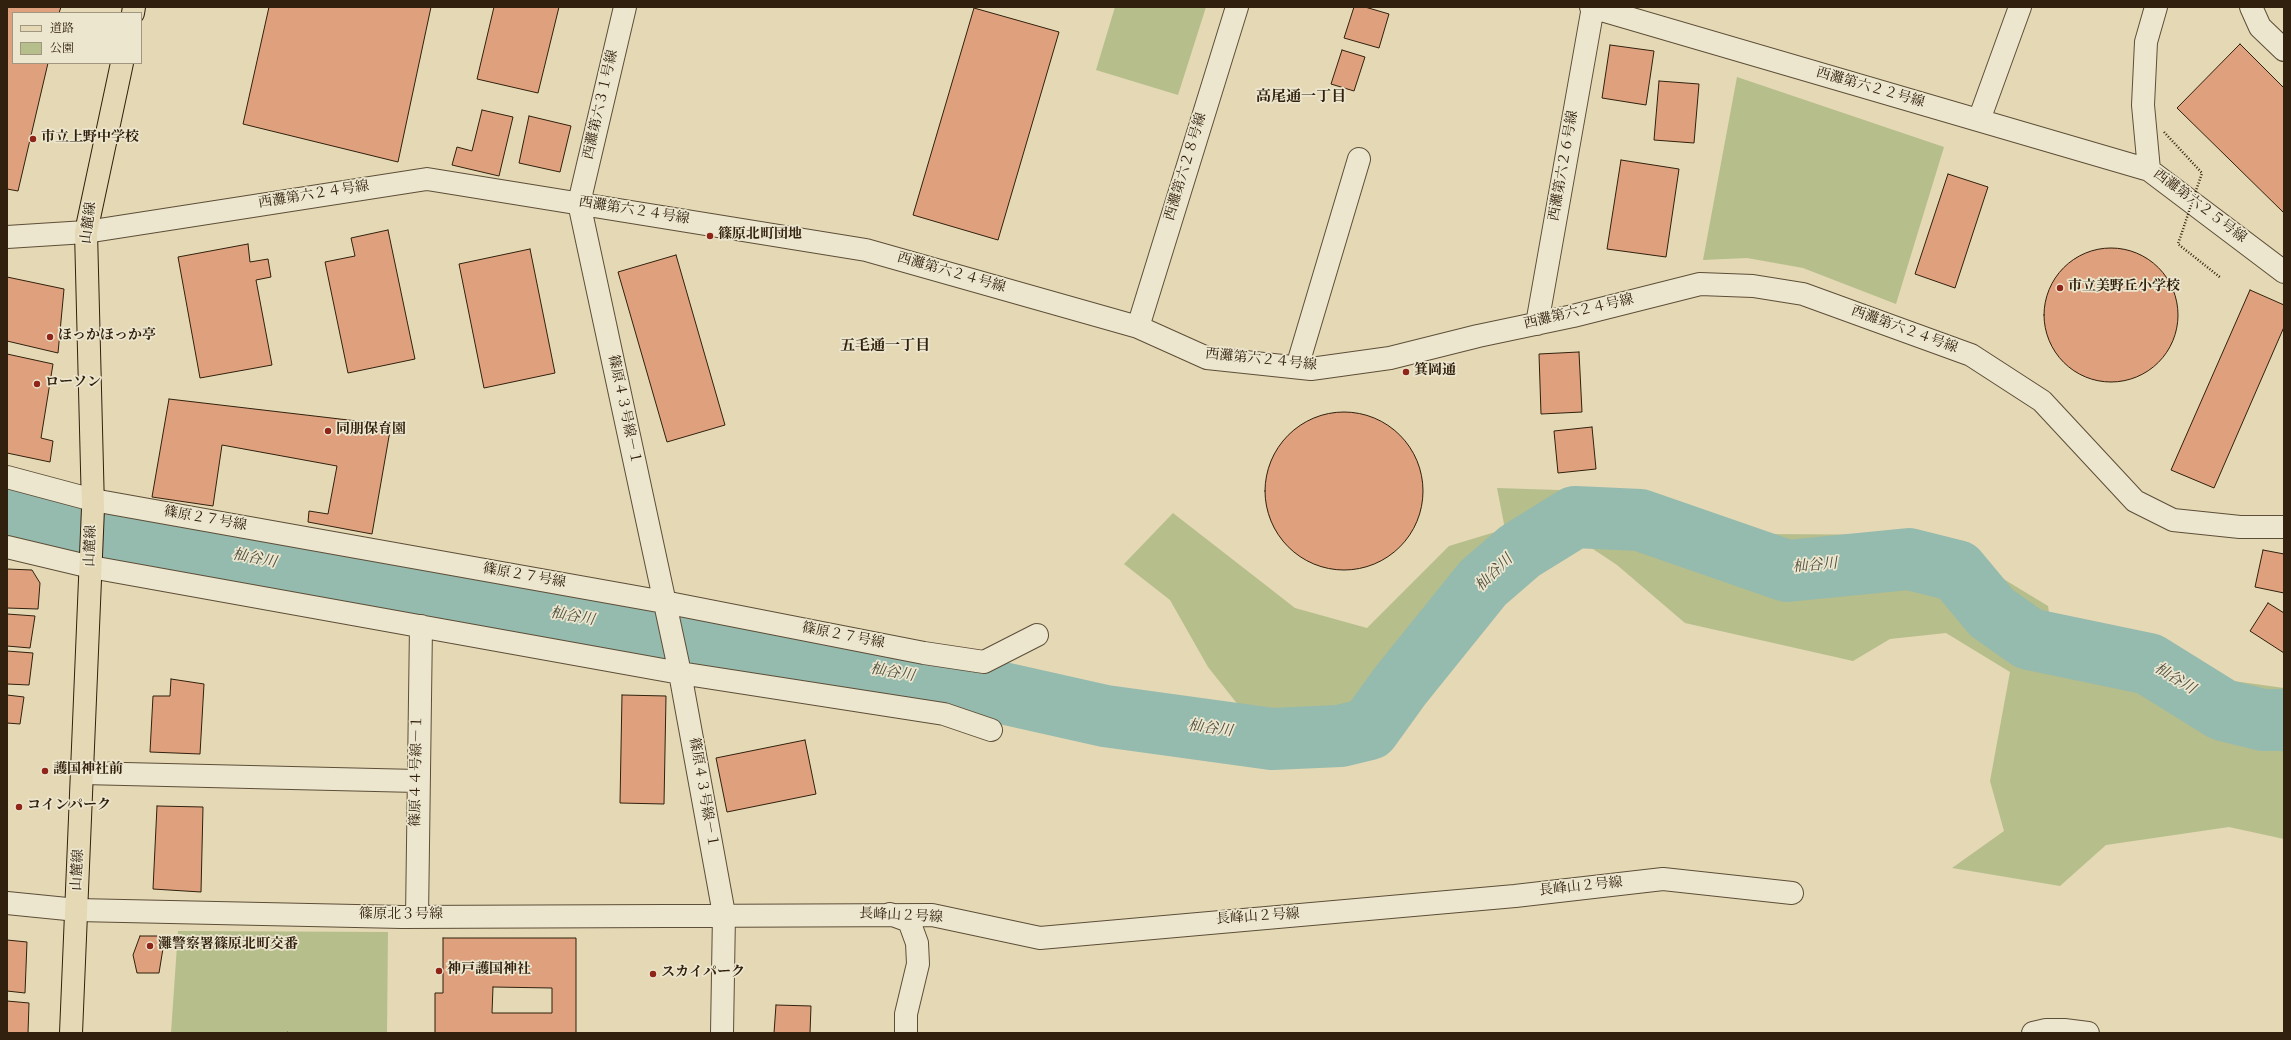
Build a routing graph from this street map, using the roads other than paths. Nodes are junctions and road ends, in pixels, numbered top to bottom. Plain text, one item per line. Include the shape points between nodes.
1 (625, 7) edge
2 (1237, 7) edge
3 (1592, 7) edge
4 (2020, 7) edge
5 (2156, 7) edge
6 (2251, 7) edge
7 (2284, 50) edge
8 (122, 64) edge
9 (1978, 120) junction
10 (1359, 159) dead end
11 (2149, 170) junction
12 (579, 203) junction
13 (86, 232) junction
14 (7, 237) edge
15 (2284, 272) edge
16 (1537, 324) junction
17 (1138, 327) junction
18 (1297, 367) junction
19 (7, 477) edge
20 (93, 504) junction
21 (2284, 527) edge
22 (7, 547) edge
23 (91, 562) junction
24 (665, 610) junction
25 (421, 626) junction
26 (1038, 635) dead end
27 (679, 667) junction
28 (991, 730) dead end
29 (83, 772) junction
30 (417, 781) junction
31 (1792, 893) dead end
32 (7, 903) edge
33 (77, 910) junction
34 (724, 914) junction
35 (890, 914) junction
36 (417, 917) junction
37 (71, 1033) edge
38 (722, 1033) edge
39 (906, 1033) edge
40 (2033, 1033) edge
41 (2088, 1033) edge

1 - 12 street, 西灘第六３１号線
2 - 17 street, 西灘第六２８号線
3 - 9 street, 西灘第六２２号線
3 - 16 street, 西灘第六２６号線
4 - 9 street
5 - 11 street, 西灘第六２５号線 via 2146,42 2143,105
6 - 7 street via 2260,27
8 - 13 main road, 山麓線
9 - 11 street, 西灘第六２２号線
10 - 18 street
11 - 15 street, 西灘第六２５号線
12 - 13 street, 西灘第六２４号線 via 427,179
12 - 17 street, 西灘第六２４号線 via 866,250
12 - 24 street, 篠原４３号線－１
13 - 14 street, 西灘第六２４号線
13 - 20 main road, 山麓線
16 - 18 street, 西灘第六２４号線 via 1390,358 1311,369
16 - 21 street, 西灘第六２４号線 via 1700,284 1753,286 1803,294 1971,355 2042,401 2135,501 2173,520 2240,527
17 - 18 street, 西灘第六２４号線 via 1206,358
19 - 20 street, 篠原２７号線
20 - 23 main road, 山麓線
20 - 24 street, 篠原２７号線
22 - 23 street
23 - 25 street
23 - 29 main road, 山麓線
24 - 26 street, 篠原２７号線 via 984,662
24 - 27 street, 篠原４３号線－１
25 - 27 street
25 - 30 street, 篠原４４号線－１
27 - 28 street via 944,714
27 - 34 street, 篠原４３号線－１
29 - 30 street
29 - 33 main road, 山麓線
30 - 36 street, 篠原４４号線－１
31 - 35 street, 長峰山２号線 via 1663,879 1515,896 1040,938 932,915
32 - 33 street, 篠原北３号線
33 - 36 street, 篠原北３号線
33 - 37 main road, 山麓線
34 - 35 street, 長峰山２号線
34 - 36 street, 篠原北３号線
34 - 38 street, 篠原４３号線－１
35 - 39 street via 909,922 917,943 918,964 906,1014
40 - 41 street via 2064,1030

